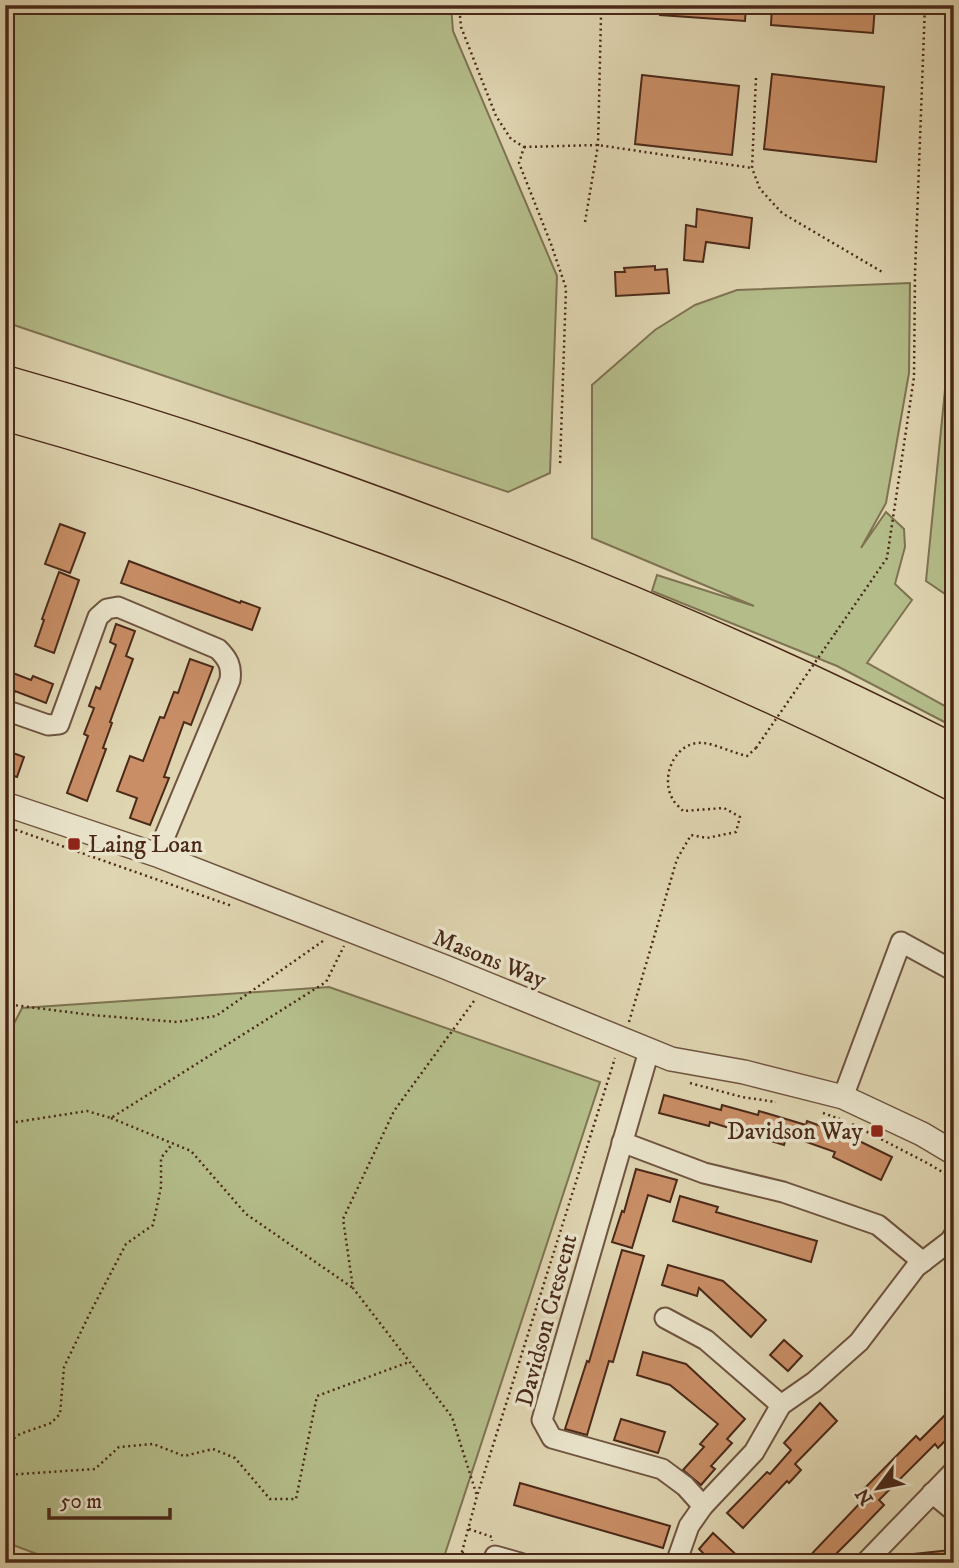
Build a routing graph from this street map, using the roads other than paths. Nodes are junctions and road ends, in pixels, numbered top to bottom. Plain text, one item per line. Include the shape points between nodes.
1 (5, 382) edge
2 (5, 414) edge
3 (5, 710) edge
4 (954, 751) edge
5 (954, 785) edge
6 (5, 804) edge
7 (157, 855) junction
8 (954, 971) edge
9 (649, 1051) junction
10 (843, 1097) junction
11 (622, 1142) junction
12 (952, 1148) edge
13 (954, 1235) edge
14 (923, 1262) junction
15 (665, 1318) dead end
16 (781, 1405) junction
17 (954, 1471) edge
18 (932, 1493) junction
19 (704, 1506) junction
20 (954, 1511) edge
21 (495, 1556) dead end
22 (520, 1563) edge
23 (676, 1563) edge
24 (865, 1563) edge

1 - 4 highway via 237,453 523,558 780,667
2 - 5 highway via 205,475 487,578 746,685
3 - 7 street via 48,725 59,724 98,617 107,609 118,607 218,649 228,659 230,680
6 - 7 street, Masons Way
7 - 9 street, Masons Way
8 - 10 street via 901,942
9 - 10 street, Masons Way
9 - 11 street, Davidson Crescent
10 - 12 street, Masons Way
11 - 14 street via 704,1173 783,1192 878,1225
11 - 19 street, Davidson Crescent via 542,1420 552,1438 662,1469
13 - 14 street
14 - 16 street via 859,1342
15 - 16 street via 706,1340
16 - 19 street via 754,1452
17 - 18 street
18 - 20 street
18 - 24 street
19 - 23 street via 689,1526
21 - 22 street

